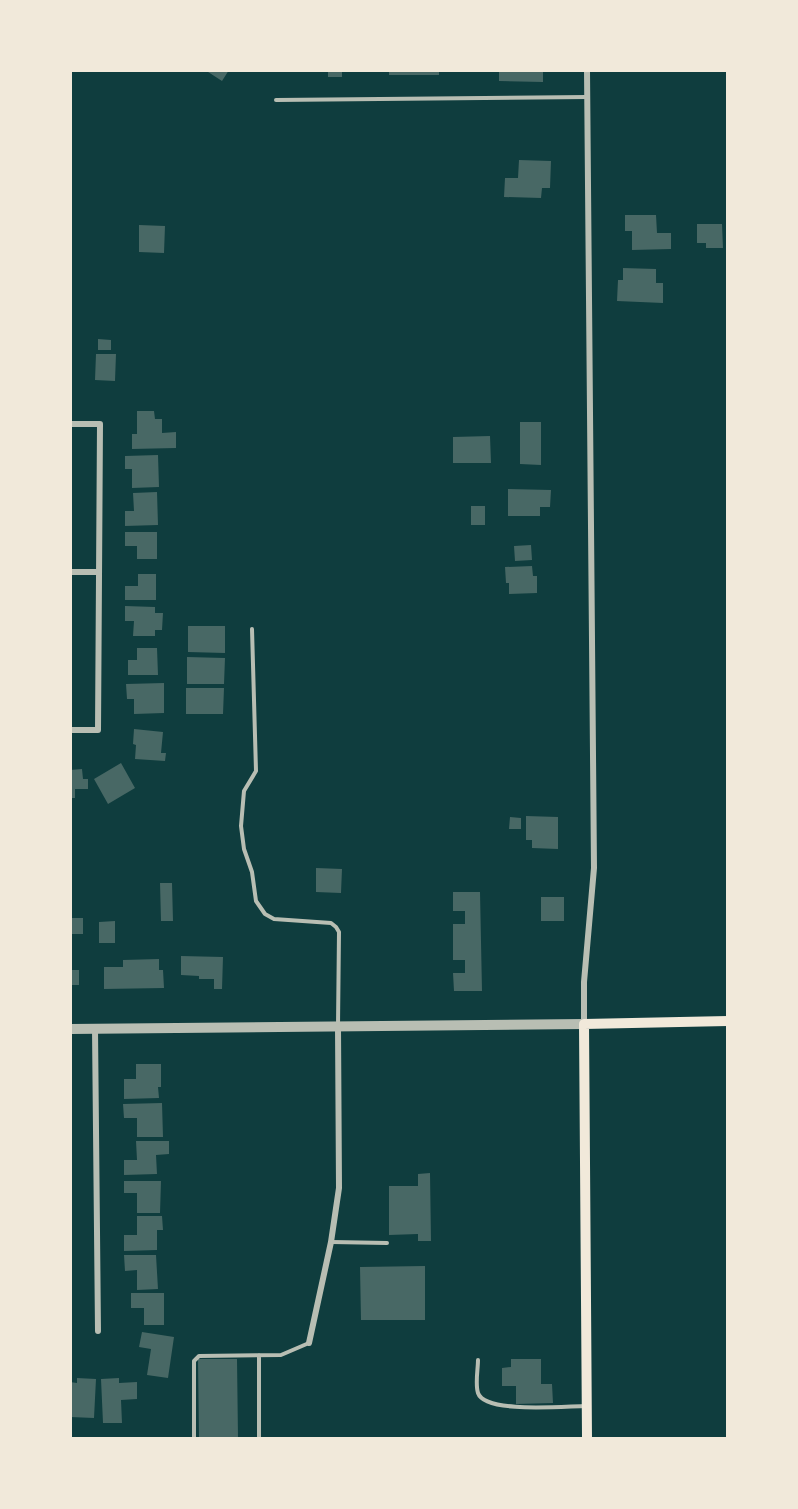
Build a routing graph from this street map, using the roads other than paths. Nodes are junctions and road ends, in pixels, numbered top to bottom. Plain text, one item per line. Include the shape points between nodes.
1 (587, 70) edge
2 (588, 97) junction
3 (276, 100) dead end
4 (70, 424) edge
5 (70, 572) edge
6 (99, 572) junction
7 (252, 629) dead end
8 (70, 730) edge
9 (728, 1022) edge
10 (584, 1024) junction
11 (338, 1027) junction
12 (70, 1029) edge
13 (96, 1029) junction
14 (331, 1242) junction
15 (387, 1243) dead end
16 (98, 1331) dead end
17 (309, 1343) joint
18 (259, 1354) junction
19 (478, 1360) dead end
20 (586, 1406) junction
21 (194, 1438) edge
22 (259, 1438) edge
23 (587, 1438) edge

1 - 2 street
2 - 3 lane
2 - 10 street via 594,868
4 - 6 street via 100,424
5 - 6 street
6 - 8 street via 98,730
7 - 11 lane via 256,771 244,791 244,849 256,901 265,914 273,919 331,923 339,932
9 - 10 main road
10 - 11 street
10 - 20 main road
11 - 13 street
11 - 14 street via 339,1176
12 - 13 street
13 - 16 street
14 - 15 lane
14 - 17 street
17 - 18 lane via 281,1354
18 - 21 lane via 207,1354 194,1361
18 - 22 lane
19 - 20 lane via 478,1393 484,1401 505,1407
20 - 23 main road

